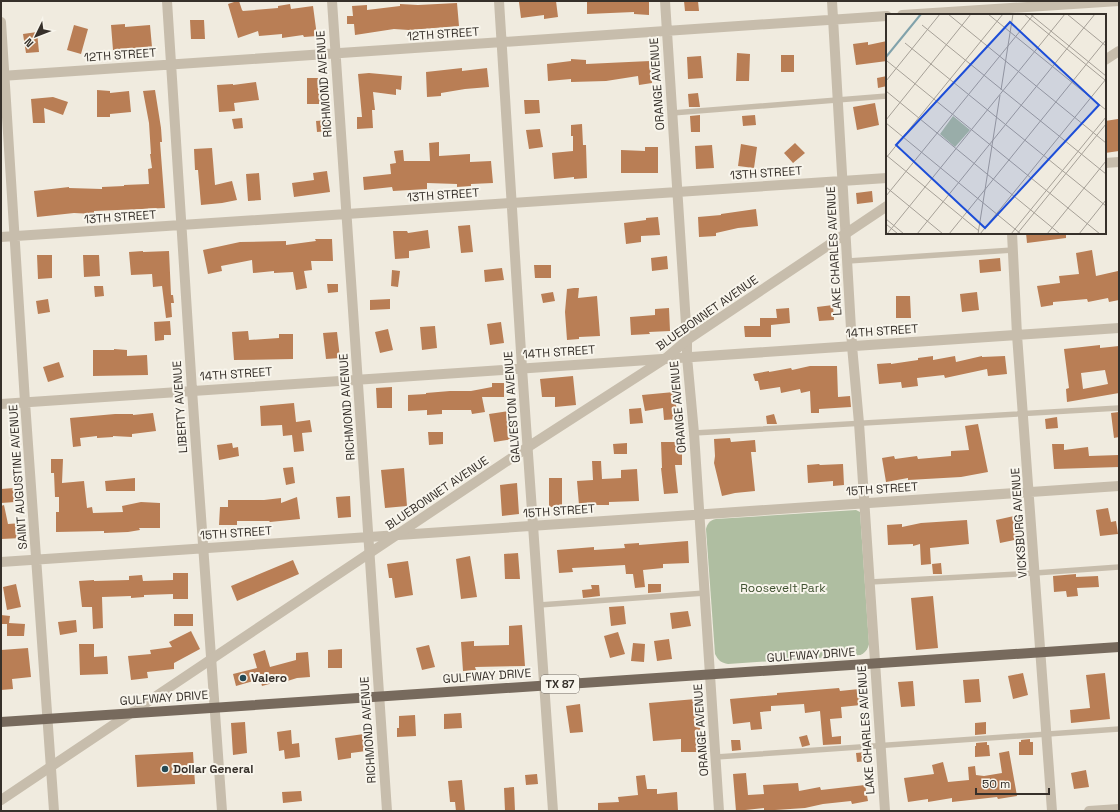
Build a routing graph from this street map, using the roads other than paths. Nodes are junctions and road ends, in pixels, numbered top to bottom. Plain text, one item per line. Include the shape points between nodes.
1 (167, 1) edge
2 (332, 1) edge
3 (499, 1) edge
4 (665, 1) edge
5 (832, 1) edge
6 (1119, 1) edge
7 (997, 8) edge
8 (916, 14) edge
9 (886, 16) edge
10 (833, 20) junction
11 (1, 22) edge
12 (667, 31) junction
13 (501, 43) junction
14 (1119, 51) edge
15 (335, 54) junction
16 (1106, 59) edge
17 (171, 65) junction
18 (3, 76) edge
19 (886, 96) edge
20 (837, 100) junction
21 (672, 113) junction
22 (1119, 162) edge
23 (1106, 163) edge
24 (886, 178) edge
25 (843, 181) junction
26 (678, 192) junction
27 (512, 203) junction
28 (886, 207) edge
29 (347, 214) junction
30 (182, 226) junction
31 (846, 234) junction
32 (1012, 234) edge
33 (16, 236) junction
34 (1, 237) edge
35 (1013, 250) junction
36 (848, 261) junction
37 (1119, 328) edge
38 (1017, 335) junction
39 (687, 340) junction
40 (852, 346) junction
41 (687, 357) junction
42 (666, 358) junction
43 (522, 368) junction
44 (358, 379) junction
45 (192, 390) junction
46 (25, 402) junction
47 (1, 404) edge
48 (1119, 408) edge
49 (1024, 414) junction
50 (859, 423) junction
51 (694, 433) junction
52 (528, 447) junction
53 (1119, 486) edge
54 (1029, 492) junction
55 (865, 503) junction
56 (699, 515) junction
57 (534, 526) junction
58 (398, 535) junction
59 (369, 536) junction
60 (204, 548) junction
61 (370, 553) junction
62 (37, 559) junction
63 (1, 562) edge
64 (1119, 567) edge
65 (1035, 573) junction
66 (870, 582) junction
67 (705, 593) junction
68 (539, 605) junction
69 (1119, 647) edge
70 (1040, 652) junction
71 (212, 659) junction
72 (875, 663) junction
73 (710, 674) junction
74 (545, 685) junction
75 (379, 696) junction
76 (215, 708) junction
77 (131, 713) junction
78 (48, 719) junction
79 (1, 722) edge
80 (1119, 729) edge
81 (1046, 734) junction
82 (881, 746) junction
83 (716, 757) junction
84 (51, 766) junction
85 (1, 800) edge
86 (1119, 809) edge
87 (54, 811) edge
88 (222, 811) edge
89 (387, 811) edge
90 (553, 811) edge
91 (720, 811) edge
92 (885, 811) edge
93 (1052, 811) edge
94 (1089, 811) edge

1 - 17 street, LIBERTY AVENUE
2 - 15 street, RICHMOND AVENUE
3 - 13 street, GALVESTON AVENUE
4 - 12 street, ORANGE AVENUE
5 - 10 street, LAKE CHARLES AVENUE
6 - 7 street
7 - 8 street
9 - 10 street, 12TH STREET
10 - 12 street, 12TH STREET
10 - 20 street, LAKE CHARLES AVENUE
11 - 18 street, SAINT AUGUSTINE AVENUE
12 - 13 street, 12TH STREET
12 - 21 street, ORANGE AVENUE
13 - 15 street, 12TH STREET
13 - 27 street, GALVESTON AVENUE
14 - 16 street
15 - 17 street, 12TH STREET
15 - 29 street, RICHMOND AVENUE
17 - 18 street, 12TH STREET
17 - 30 street, LIBERTY AVENUE
18 - 33 street, SAINT AUGUSTINE AVENUE
19 - 20 lane
20 - 21 lane
20 - 25 street, LAKE CHARLES AVENUE
21 - 26 street, ORANGE AVENUE
22 - 23 street
24 - 25 street, 13TH STREET
25 - 26 street, 13TH STREET
25 - 31 street, LAKE CHARLES AVENUE
26 - 27 street, 13TH STREET
26 - 39 street, ORANGE AVENUE
27 - 29 street, 13TH STREET
27 - 43 street, GALVESTON AVENUE
28 - 31 street, BLUEBONNET AVENUE
29 - 30 street, 13TH STREET
29 - 44 street, RICHMOND AVENUE
30 - 33 street, 13TH STREET
30 - 45 street, LIBERTY AVENUE
31 - 36 street, LAKE CHARLES AVENUE
31 - 39 street, BLUEBONNET AVENUE
32 - 35 street, VICKSBURG AVENUE
33 - 34 street, 13TH STREET
33 - 46 street, SAINT AUGUSTINE AVENUE
35 - 36 lane
35 - 38 street, VICKSBURG AVENUE
36 - 40 street, LAKE CHARLES AVENUE
37 - 38 street, 14TH STREET
38 - 40 street, 14TH STREET
38 - 49 street, VICKSBURG AVENUE
39 - 41 street, ORANGE AVENUE
39 - 42 street, BLUEBONNET AVENUE
40 - 41 street, 14TH STREET
40 - 50 street, LAKE CHARLES AVENUE
41 - 42 street, 14TH STREET
41 - 51 street, ORANGE AVENUE
42 - 43 street, 14TH STREET
42 - 52 street, BLUEBONNET AVENUE
43 - 44 street, 14TH STREET
43 - 52 street, GALVESTON AVENUE
44 - 45 street, 14TH STREET
44 - 59 street, RICHMOND AVENUE
45 - 46 street, 14TH STREET
45 - 60 street, LIBERTY AVENUE
46 - 47 street, 14TH STREET
46 - 62 street, SAINT AUGUSTINE AVENUE
48 - 49 lane
49 - 50 lane
49 - 54 street, VICKSBURG AVENUE
50 - 51 lane
50 - 55 street, LAKE CHARLES AVENUE
51 - 56 street, ORANGE AVENUE
52 - 57 street, GALVESTON AVENUE
52 - 58 street, BLUEBONNET AVENUE
53 - 54 street, 15TH STREET
54 - 55 street, 15TH STREET
54 - 65 street, VICKSBURG AVENUE
55 - 56 street, 15TH STREET
55 - 66 street, LAKE CHARLES AVENUE
56 - 57 street, 15TH STREET
56 - 67 street, ORANGE AVENUE
57 - 58 street, 15TH STREET
57 - 68 street, GALVESTON AVENUE
58 - 59 street, 15TH STREET
58 - 61 street, BLUEBONNET AVENUE
59 - 60 street, 15TH STREET
59 - 61 street, RICHMOND AVENUE
60 - 62 street, 15TH STREET
60 - 71 street, LIBERTY AVENUE
61 - 71 street, BLUEBONNET AVENUE
61 - 75 street, RICHMOND AVENUE
62 - 63 street, 15TH STREET
62 - 78 street, SAINT AUGUSTINE AVENUE
64 - 65 lane
65 - 66 lane
65 - 70 street, VICKSBURG AVENUE
66 - 72 street, LAKE CHARLES AVENUE
67 - 68 lane
67 - 73 street, ORANGE AVENUE
68 - 74 street, GALVESTON AVENUE
69 - 70 main road, GULFWAY DRIVE / TX 87
70 - 72 main road, GULFWAY DRIVE / TX 87
70 - 81 street, VICKSBURG AVENUE
71 - 76 street, LIBERTY AVENUE
71 - 77 street, BLUEBONNET AVENUE
72 - 73 main road, GULFWAY DRIVE / TX 87
72 - 82 street, LAKE CHARLES AVENUE
73 - 74 main road, GULFWAY DRIVE / TX 87
73 - 83 street, ORANGE AVENUE
74 - 75 main road, GULFWAY DRIVE / TX 87
74 - 90 street, GALVESTON AVENUE
75 - 76 main road, GULFWAY DRIVE / TX 87
75 - 89 street, RICHMOND AVENUE
76 - 77 main road, GULFWAY DRIVE / TX 87
76 - 88 street, LIBERTY AVENUE
77 - 78 main road, GULFWAY DRIVE / TX 87
77 - 84 street, BLUEBONNET AVENUE
78 - 79 main road, GULFWAY DRIVE / TX 87
78 - 84 street, SAINT AUGUSTINE AVENUE
80 - 81 lane
81 - 82 lane
81 - 93 street, VICKSBURG AVENUE
82 - 83 lane
82 - 92 street, LAKE CHARLES AVENUE
83 - 91 street, ORANGE AVENUE
84 - 85 street, BLUEBONNET AVENUE
84 - 87 street, SAINT AUGUSTINE AVENUE
86 - 94 street

